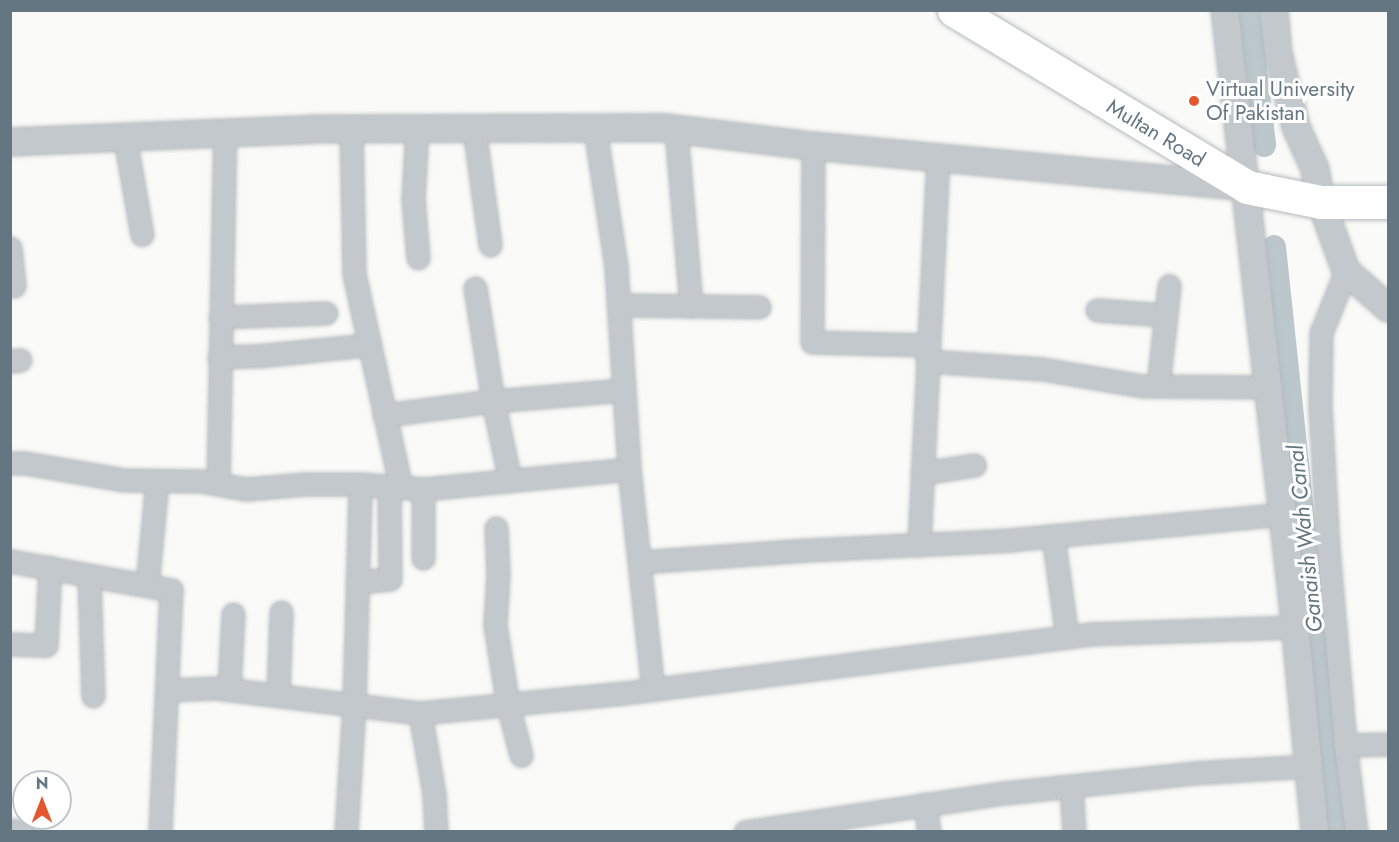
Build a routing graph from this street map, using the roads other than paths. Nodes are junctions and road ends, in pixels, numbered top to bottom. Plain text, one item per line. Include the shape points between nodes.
1 (954, 10) edge
2 (1225, 10) edge
3 (1274, 10) edge
4 (351, 129) junction
5 (417, 129) junction
6 (474, 129) junction
7 (595, 129) junction
8 (676, 130) junction
9 (225, 133) junction
10 (125, 138) junction
11 (10, 142) edge
12 (813, 146) junction
13 (938, 157) junction
14 (1246, 187) junction
15 (1321, 202) junction
16 (1384, 205) edge
17 (142, 235) dead end
18 (490, 245) dead end
19 (10, 248) edge
20 (418, 258) dead end
21 (1346, 271) junction
22 (14, 286) dead end
23 (1169, 286) dead end
24 (475, 288) dead end
25 (619, 305) junction
26 (691, 306) junction
27 (759, 307) dead end
28 (1389, 308) edge
29 (1098, 310) dead end
30 (326, 313) dead end
31 (1165, 315) junction
32 (220, 317) junction
33 (368, 345) junction
34 (928, 353) junction
35 (219, 357) junction
36 (1158, 386) junction
37 (1267, 387) junction
38 (624, 390) junction
39 (493, 401) junction
40 (384, 415) junction
41 (10, 463) edge
42 (974, 465) dead end
43 (629, 469) junction
44 (922, 473) junction
45 (510, 480) junction
46 (157, 481) junction
47 (218, 484) junction
48 (360, 484) junction
49 (395, 487) junction
50 (423, 489) junction
51 (1283, 514) junction
52 (496, 528) dead end
53 (1053, 536) junction
54 (919, 545) junction
55 (423, 558) dead end
56 (10, 561) edge
57 (639, 562) junction
58 (51, 567) junction
59 (89, 577) junction
60 (357, 582) junction
61 (147, 585) junction
62 (281, 612) dead end
63 (233, 614) dead end
64 (1296, 627) junction
65 (1067, 637) junction
66 (10, 644) edge
67 (653, 689) junction
68 (168, 690) junction
69 (229, 690) junction
70 (278, 695) junction
71 (93, 696) dead end
72 (354, 705) junction
73 (508, 705) junction
74 (420, 713) junction
75 (1389, 744) edge
76 (1345, 745) junction
77 (522, 755) dead end
78 (1309, 766) junction
79 (1071, 786) junction
80 (925, 804) junction
81 (831, 825) edge
82 (10, 830) edge
83 (755, 830) edge
84 (26, 831) edge
85 (160, 831) edge
86 (346, 831) edge
87 (436, 831) edge
88 (929, 831) edge
89 (1074, 831) edge
90 (1315, 831) edge
91 (1356, 831) edge

1 - 14 main road, Multan Road
2 - 14 street
3 - 15 street via 1278,53 1296,126 1315,169
4 - 5 street
4 - 9 street
4 - 33 street via 354,273
5 - 6 street
5 - 20 street via 412,199
6 - 7 street
6 - 18 street
7 - 8 street
7 - 25 street
8 - 12 street
8 - 26 street
9 - 10 street
9 - 32 street
10 - 11 street
10 - 17 street
12 - 13 street
12 - 34 street via 812,342
13 - 14 street
13 - 34 street
14 - 15 main road, Multan Road
14 - 37 street
15 - 16 main road, Multan Road
15 - 21 street
19 - 22 street
21 - 28 street
21 - 76 street via 1321,333 1320,406
23 - 31 street
24 - 39 street
25 - 26 street
25 - 38 street
26 - 27 street
29 - 31 street
30 - 32 street
31 - 36 street
32 - 35 street
33 - 35 street
33 - 40 street
34 - 36 street
34 - 44 street
35 - 47 street
36 - 37 street
37 - 51 street
38 - 39 street
38 - 43 street
39 - 40 street
39 - 45 street
40 - 49 street
41 - 46 street via 124,480
42 - 44 street
43 - 45 street
43 - 57 street
44 - 54 street
45 - 50 street
46 - 47 street
46 - 61 street
47 - 48 street via 246,489
48 - 49 street
48 - 60 street
49 - 50 street
49 - 60 street via 390,579
50 - 55 street
51 - 53 street
51 - 64 street
52 - 73 street via 495,625
53 - 54 street
53 - 65 street
54 - 57 street
56 - 58 street
57 - 67 street
58 - 59 street
58 - 66 street via 46,645
59 - 61 street
59 - 71 street
60 - 72 street
61 - 68 street via 171,590
62 - 70 street
63 - 69 street
64 - 65 street
64 - 78 street
65 - 67 street
67 - 73 street
68 - 69 street
68 - 85 street
69 - 70 street
70 - 72 street
72 - 74 street
72 - 86 street
73 - 74 street
73 - 77 street
74 - 87 street
75 - 76 street
76 - 91 street
78 - 79 street
78 - 90 street
79 - 80 street
79 - 89 street
80 - 81 street
80 - 88 street
81 - 83 street
82 - 84 street

